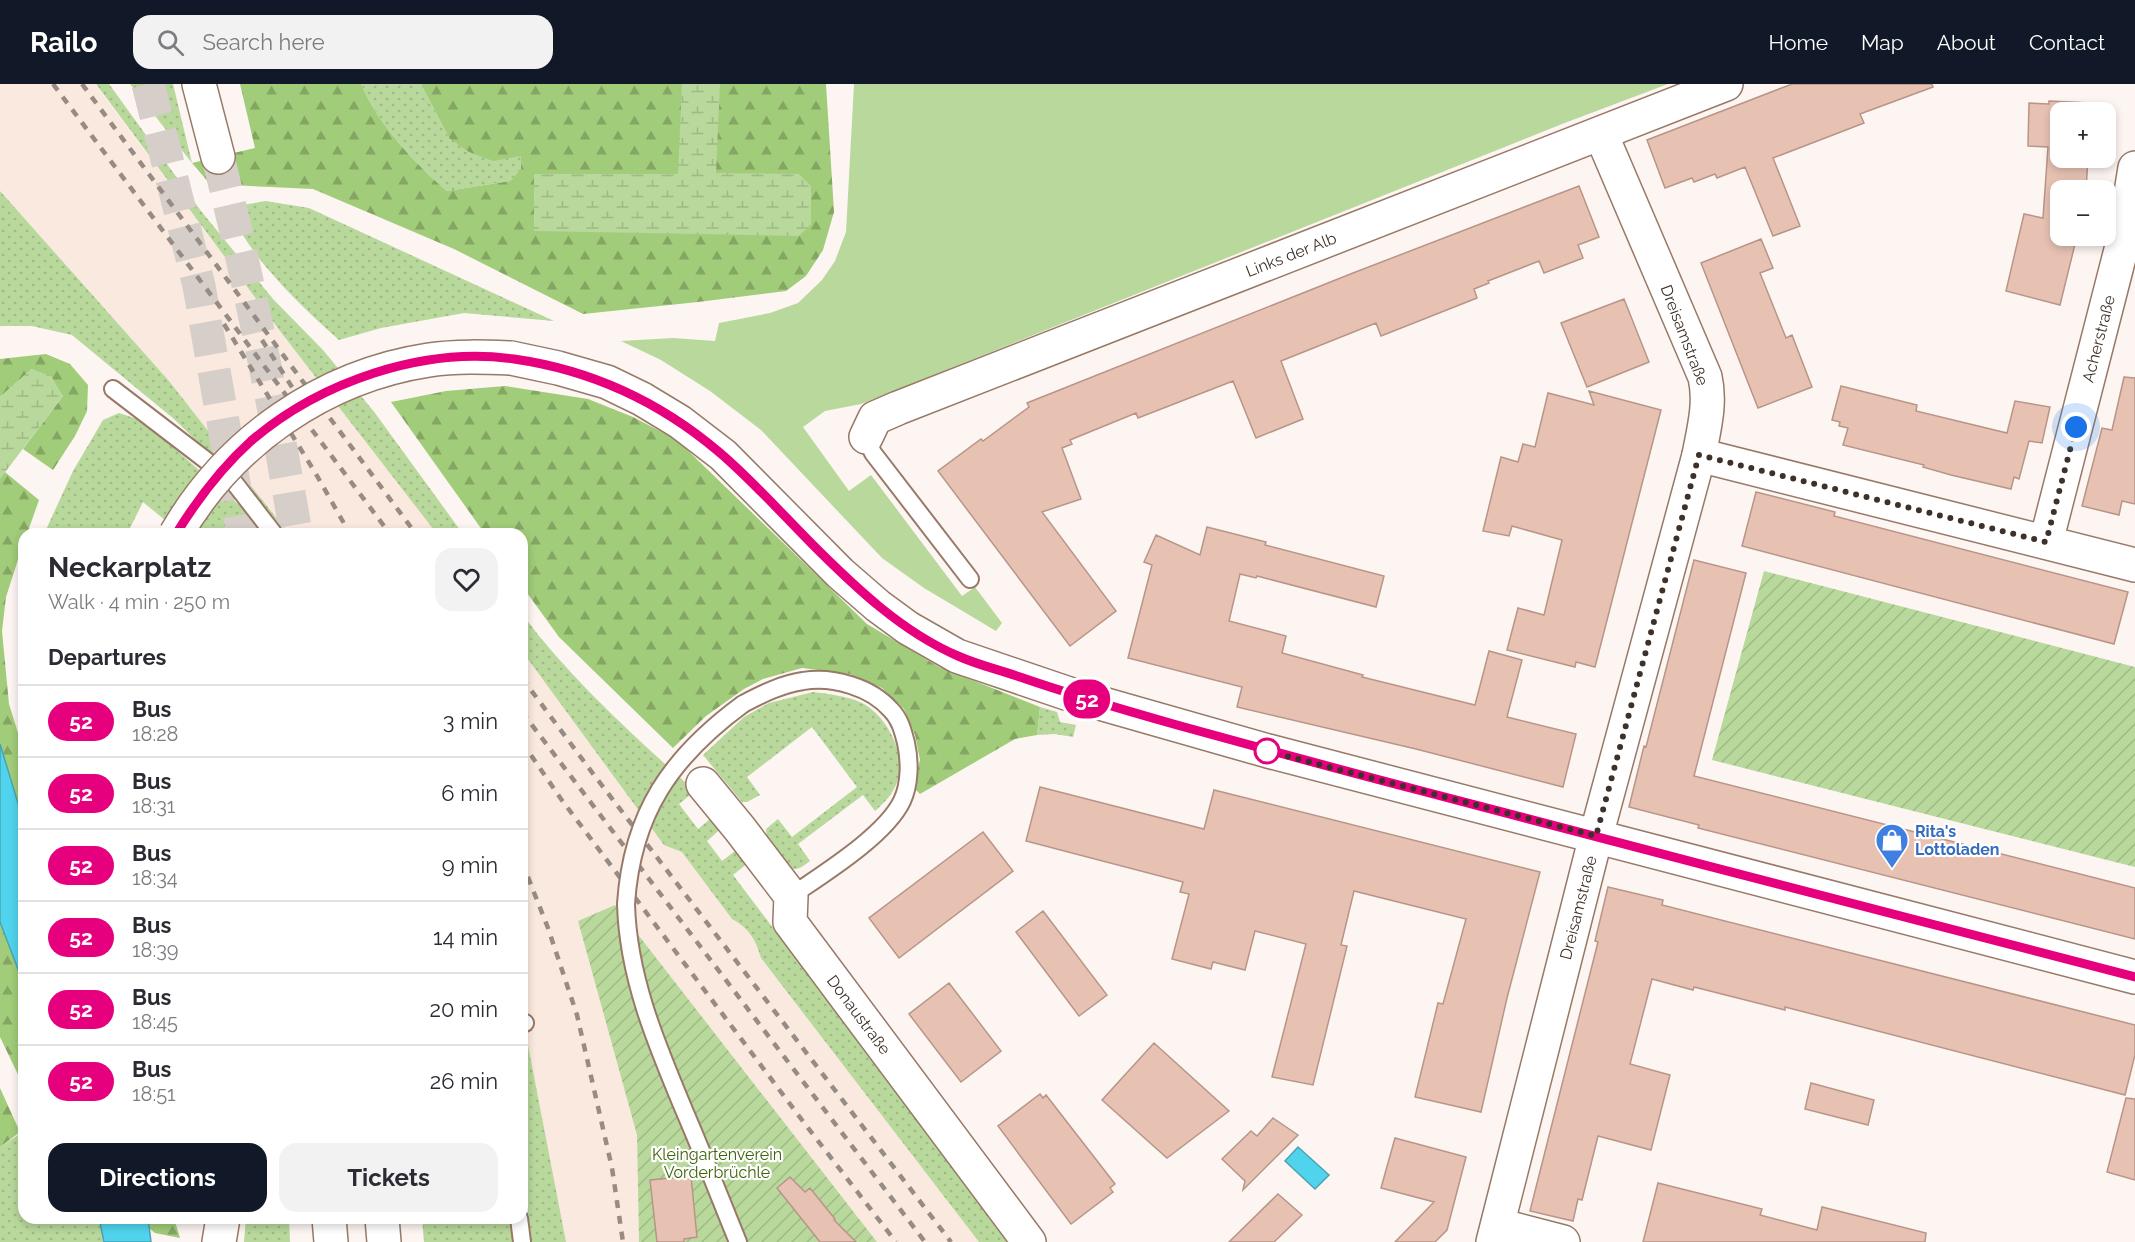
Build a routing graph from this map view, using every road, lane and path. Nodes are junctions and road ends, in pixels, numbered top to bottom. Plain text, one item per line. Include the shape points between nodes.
1 (199, 84) edge
2 (1726, 84) edge
3 (1601, 134) junction
4 (218, 157) tunnel mouth
5 (2135, 168) edge
6 (113, 389) dead end
7 (866, 437) joint
8 (1699, 455) junction
9 (180, 528) edge
10 (269, 528) edge
11 (2046, 542) junction
12 (2135, 565) edge
13 (970, 579) dead end
14 (703, 784) dead end
15 (1596, 836) junction
16 (791, 896) junction
17 (2135, 977) edge
18 (330, 1224) edge
19 (382, 1224) edge
20 (520, 1224) edge
21 (1495, 1234) edge
22 (331, 1242) edge
23 (384, 1242) edge
24 (522, 1242) edge
25 (738, 1242) edge
26 (1029, 1242) edge
27 (1563, 1242) edge

1 - 4 main road
2 - 3 main road, Links der Alb
3 - 7 main road, Links der Alb via 898,408 875,418
3 - 8 main road, Dreisamstraße via 1705,377 1707,418
5 - 11 main road, Acherstraße via 2123,243
6 - 10 lane via 233,481
7 - 13 lane via 873,453
8 - 11 main road
8 - 15 main road, Dreisamstraße
9 - 15 main road, bridge via 218,474 248,444 271,425 334,389 401,366 452,358 511,358 558,368 607,382 680,422 723,455 840,573 879,606 957,656 1075,696 1268,751
11 - 12 main road
14 - 16 main road
15 - 17 main road
15 - 21 main road, Dreisamstraße
16 - 25 lane, bridge via 877,833 902,801 909,764 902,726 892,710 861,688 839,682 803,681 743,704 711,728 674,770 648,809 628,873 626,904 637,986
16 - 26 main road, Donaustraße via 790,922
18 - 22 main road
19 - 23 main road
20 - 24 lane
21 - 27 main road

